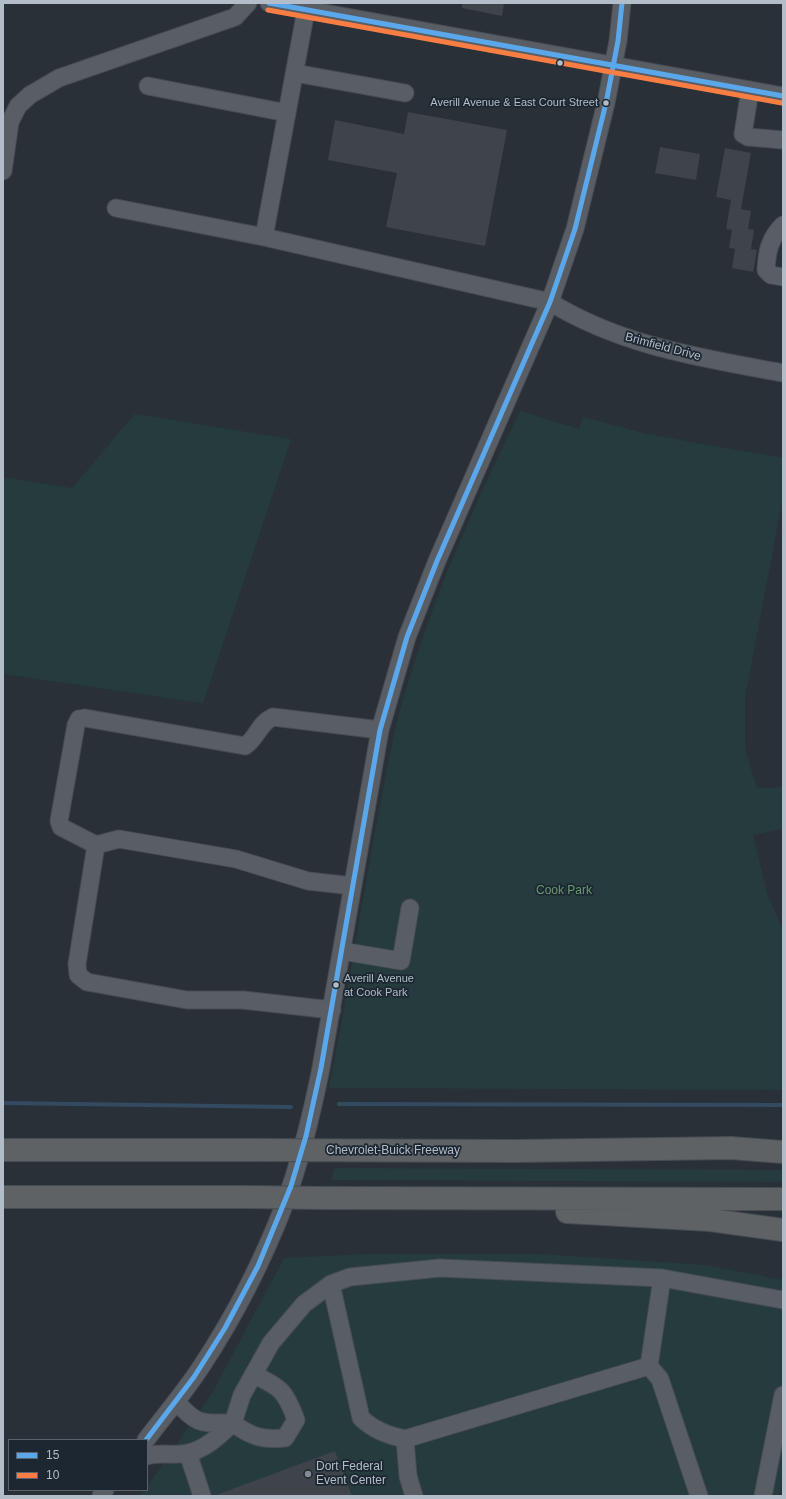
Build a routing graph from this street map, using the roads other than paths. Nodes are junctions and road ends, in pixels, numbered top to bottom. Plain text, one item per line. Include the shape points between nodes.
1 (248, 3) edge
2 (269, 3) edge
3 (622, 3) edge
4 (306, 10) junction
5 (614, 66) junction
6 (295, 73) junction
7 (148, 86) dead end
8 (750, 90) junction
9 (404, 93) dead end
10 (783, 96) edge
11 (287, 113) junction
12 (783, 140) edge
13 (3, 170) edge
14 (116, 208) dead end
15 (783, 225) edge
16 (264, 237) junction
17 (783, 277) edge
18 (550, 302) junction
19 (783, 373) edge
20 (380, 730) junction
21 (96, 845) junction
22 (353, 886) junction
23 (410, 908) dead end
24 (342, 951) junction
25 (332, 1010) junction
26 (783, 1142) edge
27 (731, 1148) junction
28 (3, 1150) edge
29 (783, 1152) edge
30 (3, 1197) edge
31 (390, 1198) junction
32 (783, 1199) edge
33 (783, 1230) edge
34 (662, 1278) junction
35 (330, 1284) junction
36 (783, 1300) edge
37 (649, 1366) junction
38 (254, 1375) junction
39 (783, 1395) edge
40 (176, 1401) junction
41 (233, 1424) junction
42 (405, 1438) junction
43 (147, 1439) edge
44 (188, 1453) junction
45 (148, 1456) edge
46 (202, 1496) edge
47 (414, 1496) edge
48 (699, 1496) edge
49 (763, 1496) edge

1 - 13 street via 235,17 59,78 30,95 18,106 10,122
2 - 4 street
3 - 5 street
4 - 5 street
4 - 6 street
5 - 8 street
5 - 18 street via 575,229
6 - 9 street
6 - 11 street
7 - 11 street
8 - 10 street
8 - 12 street via 743,134 748,137
11 - 16 street
14 - 16 street, Brimfield Drive
15 - 17 street via 767,248 766,270 771,275
16 - 18 street, Brimfield Drive
18 - 19 street, Brimfield Drive via 572,316 636,341 681,354
18 - 20 street via 434,568 407,637
20 - 21 street via 273,717 265,720 251,742 245,746 79,719 59,821 61,827
20 - 22 street
21 - 22 street via 119,839 236,859 308,881
21 - 25 street via 77,964 78,975 87,982 187,1000 243,1000
22 - 24 street
23 - 24 street via 401,961
24 - 25 street
25 - 40 street via 310,1120 296,1171 277,1223 220,1336
26 - 27 highway
27 - 28 highway, Chevrolet-Buick Freeway, bridge via 517,1151
27 - 29 highway, Chevrolet-Buick Freeway
30 - 31 highway, bridge
31 - 32 highway
31 - 33 highway via 710,1220
34 - 35 street via 440,1268 350,1277
34 - 36 street
34 - 37 street
35 - 38 street via 304,1304 271,1343
35 - 42 street via 361,1418 371,1428 389,1436
37 - 42 street
37 - 48 street via 660,1379
38 - 41 street via 242,1395
38 - 41 street via 275,1385 289,1401 296,1420 285,1438 267,1440 246,1434
39 - 49 street
40 - 41 street via 198,1422
40 - 43 street
41 - 44 street via 205,1447
42 - 47 street via 408,1476
44 - 45 street
44 - 46 street

